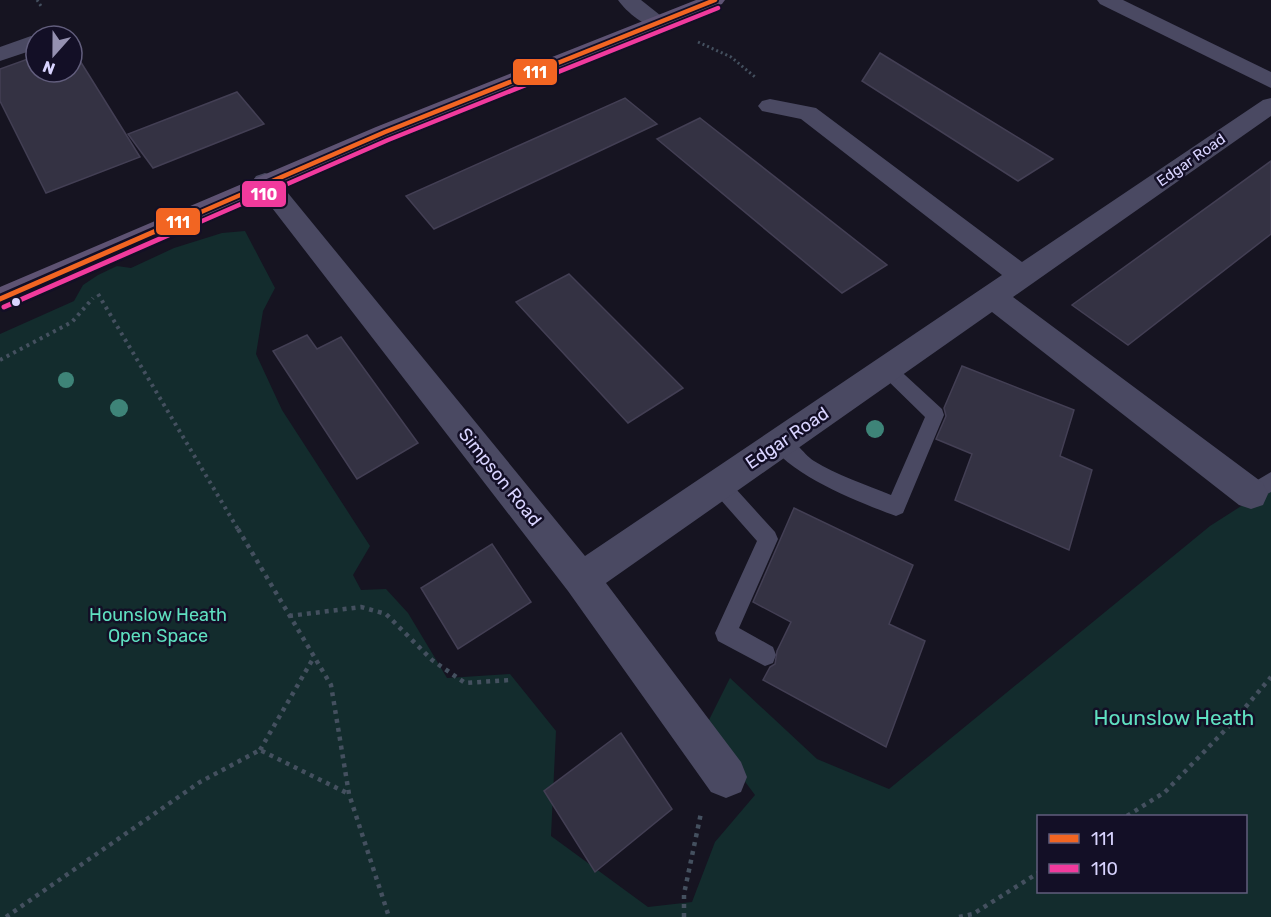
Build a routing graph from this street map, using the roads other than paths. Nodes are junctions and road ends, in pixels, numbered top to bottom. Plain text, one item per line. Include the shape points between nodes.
1 (628, 0) edge
2 (715, 0) edge
3 (1107, 0) edge
4 (663, 21) junction
5 (24, 46) edge
6 (0, 54) edge
7 (1271, 81) edge
8 (1271, 105) edge
9 (770, 106) road end
10 (265, 182) junction
11 (1023, 277) junction
12 (992, 296) junction
13 (0, 299) edge
14 (887, 369) junction
15 (780, 442) junction
16 (719, 484) junction
17 (1261, 487) edge
18 (581, 579) junction
19 (765, 655) dead end
20 (719, 767) road end

1 - 4 street
2 - 4 main road
3 - 7 street
4 - 10 main road
5 - 6 street
8 - 11 street, Edgar Road
9 - 11 street via 808,113
10 - 13 main road
10 - 18 street, Simpson Road
11 - 12 street, Edgar Road
12 - 14 street, Edgar Road
12 - 17 street
14 - 15 street, Edgar Road
14 - 15 lane via 935,415 896,507 807,467
15 - 16 street, Edgar Road
16 - 18 street, Edgar Road
16 - 19 lane via 768,538 726,633
18 - 20 street, Simpson Road

